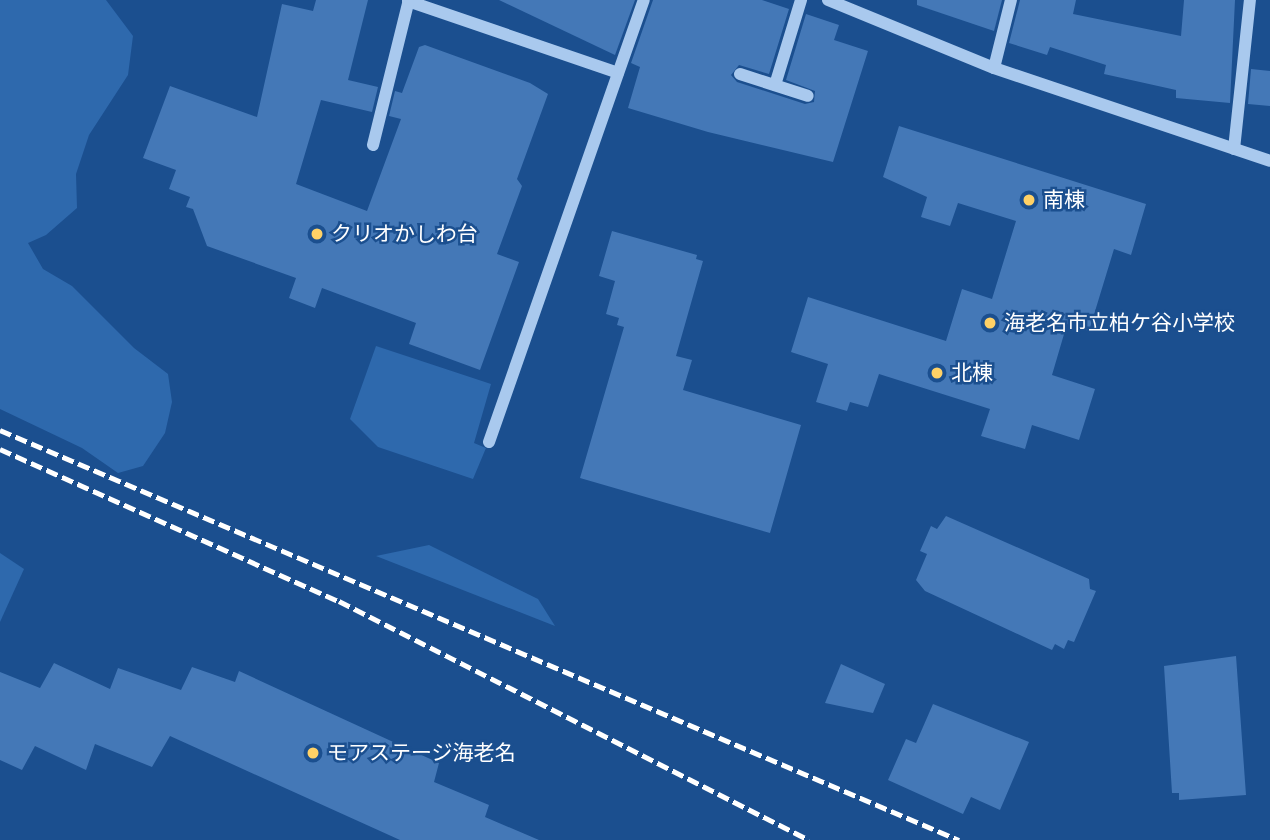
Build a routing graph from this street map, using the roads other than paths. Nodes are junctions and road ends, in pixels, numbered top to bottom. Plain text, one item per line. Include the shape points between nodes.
1 (409, 0) edge
2 (644, 0) edge
3 (801, 0) edge
4 (828, 0) edge
5 (1011, 0) edge
6 (1250, 0) edge
7 (994, 68) junction
8 (618, 73) junction
9 (740, 74) dead end
10 (775, 85) junction
11 (808, 96) dead end
12 (373, 145) dead end
13 (1234, 149) junction
14 (1270, 161) edge
15 (489, 442) dead end

1 - 8 street
1 - 12 street
2 - 8 street
3 - 10 street
4 - 7 street
5 - 7 street
6 - 13 street
7 - 13 street
8 - 15 street
9 - 10 street
10 - 11 street
13 - 14 street

